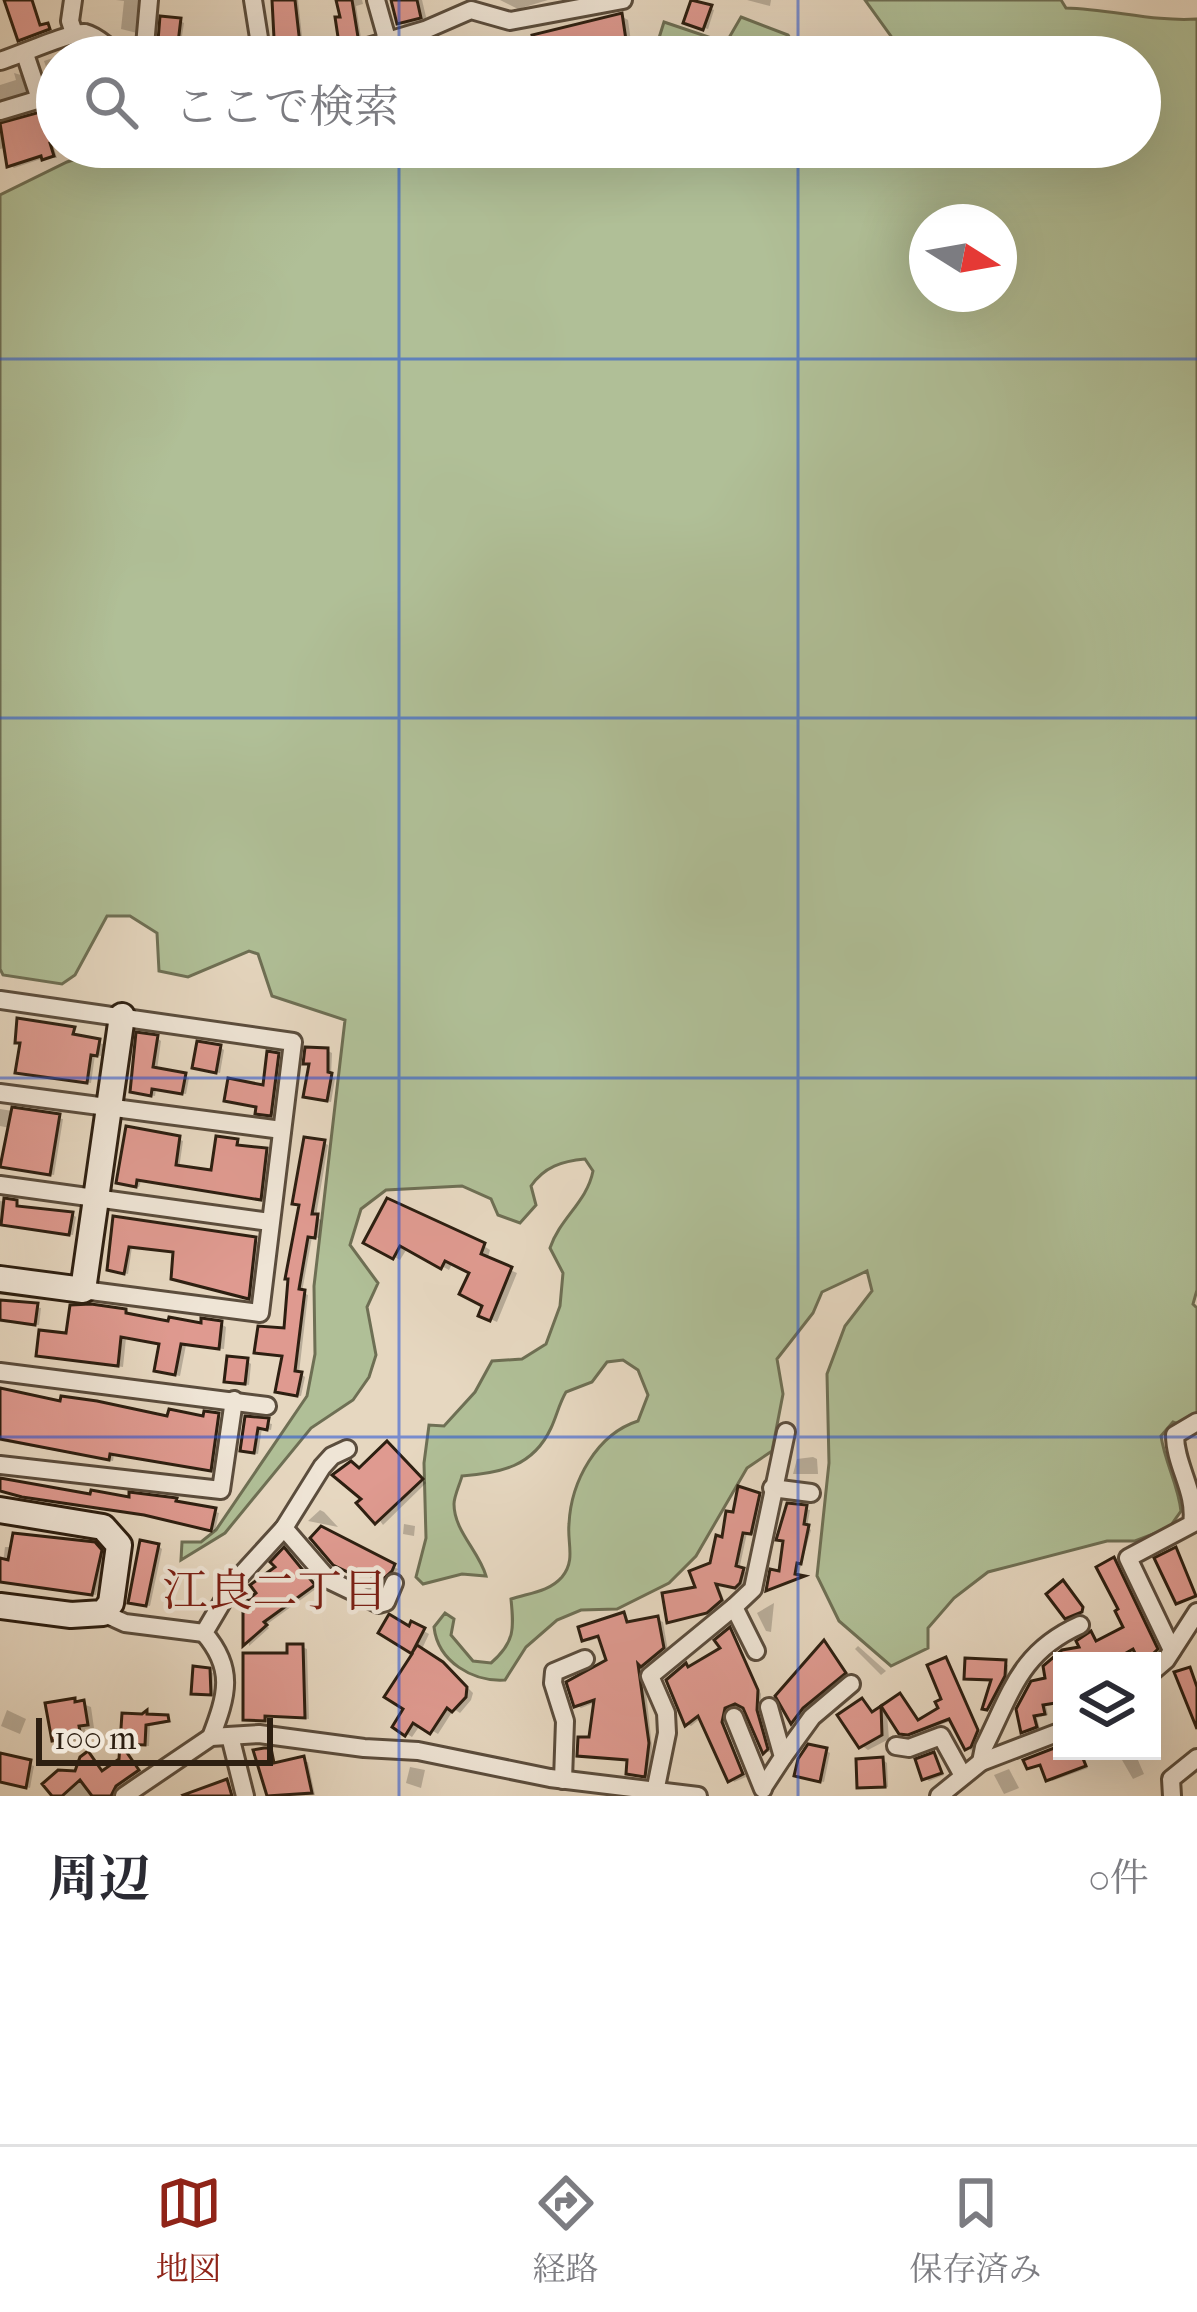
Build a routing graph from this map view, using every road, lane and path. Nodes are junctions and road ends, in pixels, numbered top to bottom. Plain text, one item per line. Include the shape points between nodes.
1 (74, 0) edge
2 (149, 0) edge
3 (253, 0) edge
4 (376, 0) edge
5 (623, 0) edge
6 (470, 5) edge
7 (74, 33) junction
8 (67, 36) edge
9 (91, 36) edge
10 (146, 36) edge
11 (259, 36) edge
12 (386, 36) edge
13 (400, 36) edge
14 (36, 49) edge
15 (25, 54) junction
16 (0, 61) edge
17 (36, 73) edge
18 (36, 100) edge
19 (0, 111) edge
20 (0, 1000) edge
21 (122, 1016) junction
22 (0, 1093) edge
23 (110, 1107) junction
24 (282, 1130) junction
25 (0, 1185) edge
26 (98, 1198) junction
27 (270, 1222) junction
28 (0, 1280) edge
29 (83, 1290) junction
30 (0, 1372) edge
31 (234, 1400) junction
32 (267, 1406) dead end
33 (1197, 1422) edge
34 (786, 1432) dead end
35 (347, 1449) dead end
36 (0, 1465) edge
37 (772, 1487) junction
38 (811, 1493) dead end
39 (0, 1510) edge
40 (284, 1528) junction
41 (394, 1583) dead end
42 (0, 1606) edge
43 (734, 1607) junction
44 (1197, 1612) edge
45 (104, 1613) junction
46 (1080, 1625) dead end
47 (204, 1633) junction
48 (1172, 1650) junction
49 (756, 1652) dead end
50 (585, 1659) dead end
51 (1161, 1662) edge
52 (850, 1684) dead end
53 (769, 1707) dead end
54 (734, 1718) dead end
55 (1053, 1734) edge
56 (220, 1736) junction
57 (896, 1746) dead end
58 (784, 1757) junction
59 (1197, 1758) edge
60 (981, 1762) junction
61 (962, 1774) junction
62 (569, 1785) edge
63 (763, 1791) edge
64 (655, 1792) junction
65 (124, 1796) edge
66 (245, 1796) edge
67 (687, 1796) edge
68 (698, 1796) edge
69 (939, 1796) edge
70 (1172, 1796) edge

1 - 7 street
2 - 10 street
3 - 11 street
4 - 12 street
5 - 6 street via 510,21
6 - 13 street
7 - 8 street
7 - 9 street
14 - 15 street
15 - 16 street
15 - 17 street
18 - 19 street
20 - 21 street
21 - 23 street
21 - 24 street via 293,1042
22 - 23 street
23 - 24 street
23 - 26 street
24 - 27 street
25 - 26 street
26 - 27 street
26 - 29 street
27 - 29 street via 260,1313
28 - 29 street
30 - 31 street
31 - 32 street
31 - 36 street via 221,1490
33 - 48 street via 1175,1435 1192,1524 1128,1558
34 - 37 street
35 - 40 street via 322,1467
37 - 38 street
37 - 43 street via 753,1589
39 - 45 street via 112,1533 119,1545
40 - 41 street via 329,1580 379,1604
40 - 47 street via 233,1584
42 - 45 street
43 - 49 street
43 - 64 street via 650,1676 667,1733
44 - 48 street
45 - 47 street
46 - 60 street via 1030,1658
47 - 56 street via 223,1655
48 - 51 street
50 - 62 street via 554,1672
52 - 58 street via 812,1717
53 - 58 street
54 - 63 street
55 - 60 street
56 - 62 street via 418,1751
56 - 65 street
56 - 66 street
57 - 61 street via 941,1736
58 - 63 street
59 - 70 street via 1171,1779
60 - 61 street
61 - 69 street
62 - 64 street
64 - 67 street
67 - 68 street

